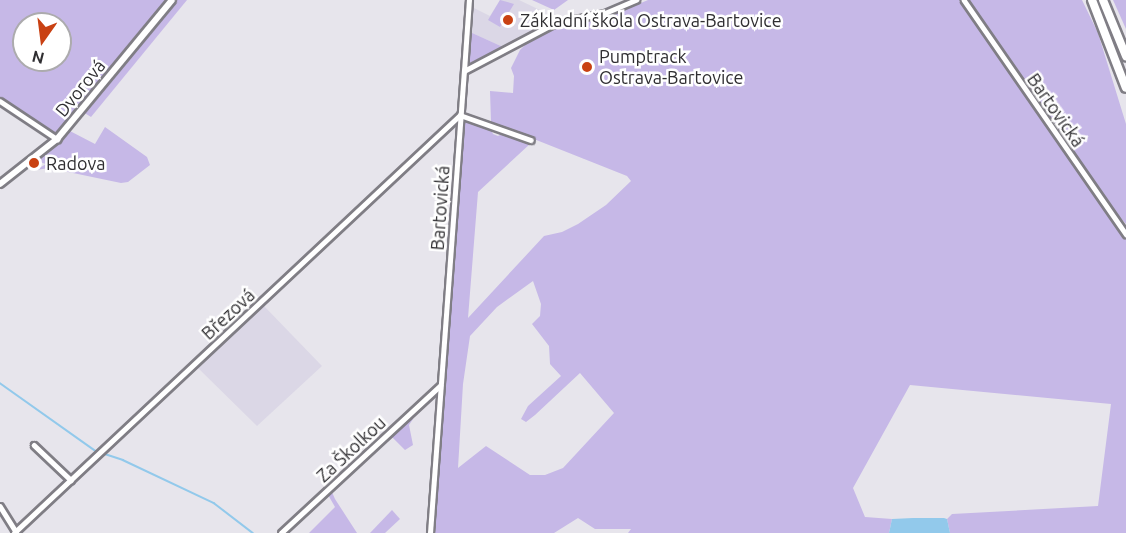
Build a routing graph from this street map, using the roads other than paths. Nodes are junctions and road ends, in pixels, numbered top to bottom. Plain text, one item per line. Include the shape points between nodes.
1 (172, 0) edge
2 (469, 0) edge
3 (636, 0) edge
4 (964, 0) edge
5 (1092, 0) edge
6 (1103, 0) edge
7 (1126, 56) edge
8 (464, 71) junction
9 (1126, 88) edge
10 (0, 101) edge
11 (460, 115) junction
12 (57, 139) junction
13 (531, 140) dead end
14 (0, 184) edge
15 (1126, 234) edge
16 (440, 385) junction
17 (33, 445) dead end
18 (71, 480) junction
19 (0, 506) edge
20 (15, 532) edge
21 (281, 533) edge
22 (430, 533) edge

1 - 12 street, Dvorová
2 - 8 street, Bartovická
3 - 8 street via 605,13 555,23
4 - 15 street, Bartovická
5 - 9 highway
6 - 7 highway
8 - 11 street, Bartovická
10 - 12 street
11 - 13 street
11 - 16 street, Bartovická
11 - 18 street, Březová
12 - 14 street, Dvorová
16 - 21 street, Za Školkou
16 - 22 street, Bartovická
17 - 18 street
18 - 20 street, Březová
19 - 20 street

